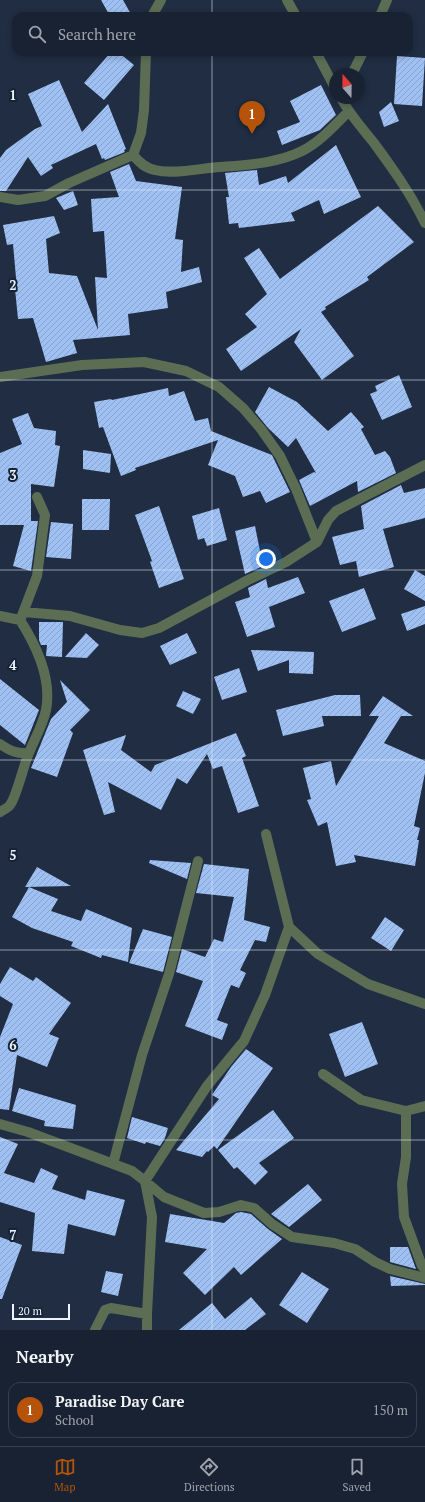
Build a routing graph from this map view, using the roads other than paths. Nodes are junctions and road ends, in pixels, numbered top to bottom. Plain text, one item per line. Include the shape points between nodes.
1 (161, 0) edge
2 (287, 0) edge
3 (387, 0) edge
4 (154, 12) edge
5 (294, 12) edge
6 (382, 12) edge
7 (146, 56) edge
8 (318, 56) edge
9 (360, 56) edge
10 (355, 68) edge
11 (329, 77) edge
12 (344, 104) edge
13 (348, 112) junction
14 (133, 155) junction
15 (0, 197) edge
16 (425, 223) edge
17 (0, 377) edge
18 (425, 465) edge
19 (37, 497) dead end
20 (316, 542) junction
21 (0, 616) edge
22 (22, 616) junction
23 (0, 744) edge
24 (29, 753) junction
25 (0, 812) edge
26 (266, 834) dead end
27 (198, 862) dead end
28 (289, 926) junction
29 (425, 1004) edge
30 (323, 1074) dead end
31 (425, 1106) edge
32 (406, 1111) junction
33 (0, 1124) edge
34 (113, 1164) junction
35 (145, 1181) junction
36 (425, 1269) edge
37 (425, 1278) edge
38 (147, 1314) junction
39 (95, 1330) edge
40 (147, 1330) edge

1 - 4 street
2 - 5 street
3 - 6 street
7 - 14 street via 144,110 141,133
8 - 11 street
9 - 10 street
12 - 13 street
13 - 14 street via 325,136 304,151 268,162 180,172 155,170 142,164
13 - 16 street via 401,179
14 - 15 street via 44,196 18,200
17 - 20 street via 82,365 144,362 186,371 219,387 243,408 280,456 296,489
18 - 20 street via 336,511
19 - 22 street via 45,514 38,576
20 - 22 street via 286,562 159,628 142,633 120,630 70,616
21 - 22 street
22 - 24 street via 40,657 47,691 46,711
23 - 24 street via 12,752
24 - 25 street via 10,805
26 - 28 street
27 - 34 street via 169,974 142,1055
28 - 29 street via 318,954 368,984
28 - 35 street via 265,995 244,1041 207,1086
30 - 32 street via 361,1100
31 - 32 street
32 - 36 street via 406,1157 402,1184 404,1217
33 - 34 street
34 - 35 street
35 - 37 street via 164,1197 204,1213 219,1212 241,1205 254,1208 292,1237 334,1243 354,1249 390,1269
35 - 38 street via 152,1217
38 - 39 street via 111,1308 105,1310
38 - 40 street

